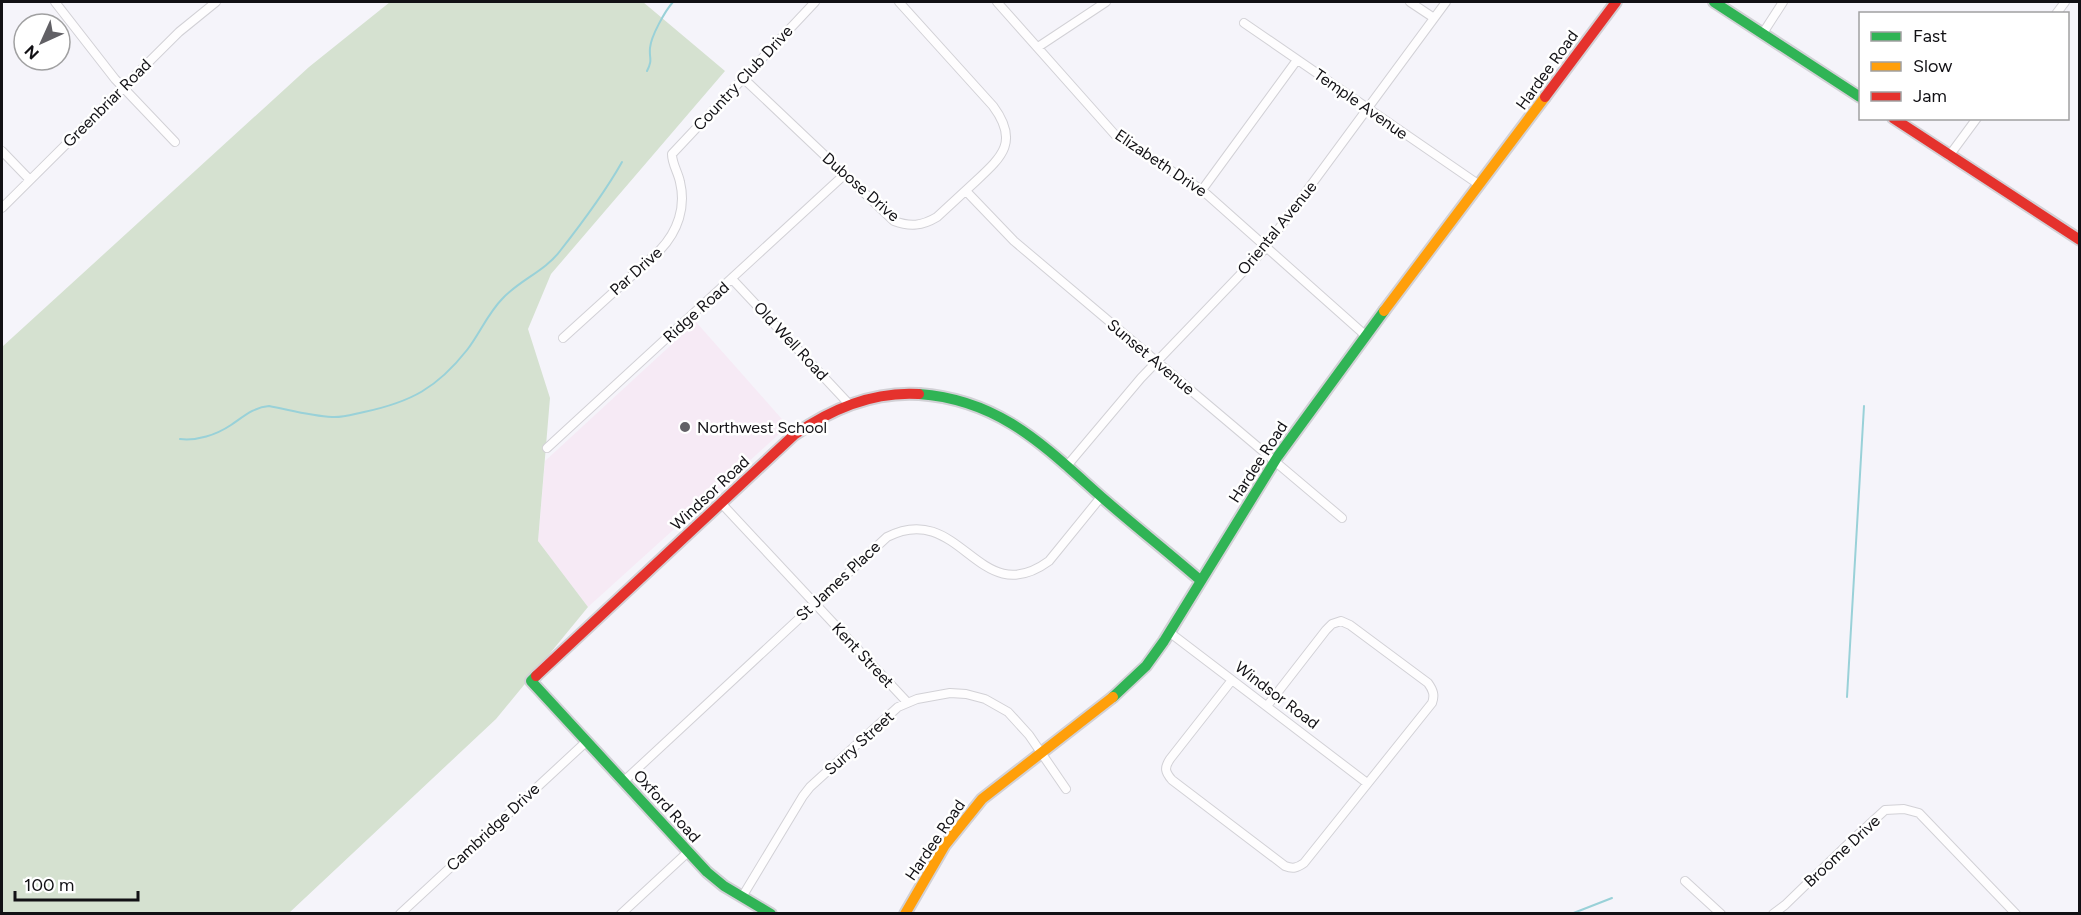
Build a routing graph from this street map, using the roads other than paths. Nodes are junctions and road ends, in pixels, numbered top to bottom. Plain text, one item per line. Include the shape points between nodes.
1 (55, 2) edge
2 (216, 2) edge
3 (815, 2) edge
4 (899, 2) edge
5 (997, 2) edge
6 (1106, 2) edge
7 (1410, 2) edge
8 (1446, 2) edge
9 (1616, 2) edge
10 (1714, 2) edge
11 (1783, 2) edge
12 (1434, 18) junction
13 (1244, 23) dead end
14 (1763, 33) junction
15 (1038, 47) junction
16 (1297, 60) junction
17 (743, 78) junction
18 (123, 87) junction
19 (1859, 96) edge
20 (1367, 108) junction
21 (1896, 120) edge
22 (1976, 120) edge
23 (175, 142) dead end
24 (2, 151) edge
25 (672, 154) joint
26 (1949, 156) junction
27 (844, 175) junction
28 (30, 180) junction
29 (1478, 184) junction
30 (1202, 190) junction
31 (966, 191) junction
32 (2, 208) edge
33 (2079, 240) edge
34 (1266, 246) junction
35 (732, 279) junction
36 (1365, 335) junction
37 (563, 338) dead end
38 (1156, 361) junction
39 (849, 404) junction
40 (547, 448) dead end
41 (1275, 462) junction
42 (1066, 467) junction
43 (1101, 497) junction
44 (721, 503) junction
45 (1342, 518) dead end
46 (1200, 580) junction
47 (814, 603) junction
48 (1169, 632) junction
49 (1232, 680) junction
50 (907, 702) junction
51 (553, 705) joint
52 (1267, 706) junction
53 (587, 741) junction
54 (1040, 753) junction
55 (624, 781) junction
56 (1367, 783) junction
57 (1066, 789) dead end
58 (688, 852) junction
59 (1685, 881) dead end
60 (742, 897) junction
61 (400, 914) edge
62 (621, 914) edge
63 (771, 914) edge
64 (905, 914) edge
65 (1721, 914) edge
66 (1773, 914) edge
67 (2016, 914) edge

1 - 18 street
2 - 18 street, Greenbriar Road
3 - 17 street, Country Club Drive
4 - 31 street, Dubose Drive via 993,106 1005,125 1007,140 1002,154
5 - 15 street, Elizabeth Drive
6 - 15 street
7 - 12 street
8 - 12 street, Oriental Avenue
9 - 29 street, Hardee Road
10 - 14 street
11 - 14 street
12 - 20 street, Oriental Avenue
13 - 16 street, Temple Avenue
14 - 19 street
15 - 30 street, Elizabeth Drive via 1117,137
16 - 20 street, Temple Avenue
16 - 30 street
17 - 25 street, Country Club Drive
17 - 27 street, Dubose Drive
18 - 23 street
18 - 28 street, Greenbriar Road
20 - 29 street, Temple Avenue
20 - 34 street, Oriental Avenue
21 - 26 street
22 - 26 street
24 - 28 street
25 - 37 street, Par Drive via 682,197 674,232
26 - 33 street
27 - 31 street, Dubose Drive via 894,221 911,225 929,222
27 - 35 street, Ridge Road
28 - 32 street, Greenbriar Road
29 - 36 street, Hardee Road
30 - 34 street, Elizabeth Drive
31 - 38 street, Sunset Avenue via 1014,241
34 - 36 street, Elizabeth Drive
34 - 38 street, Oriental Avenue
35 - 39 street, Old Well Road
35 - 40 street, Ridge Road
36 - 41 street, Hardee Road
38 - 41 street, Sunset Avenue
38 - 42 street, Oriental Avenue
39 - 42 street, Windsor Road via 899,394 946,396 996,414
39 - 44 street, Windsor Road via 794,435
41 - 45 street, Sunset Avenue
41 - 46 street, Hardee Road
42 - 43 street, Windsor Road
43 - 46 street, Windsor Road
43 - 47 street, St James Place via 1049,561 1032,571 1012,574 992,570 937,532 906,529 886,537
44 - 47 street, Kent Street
44 - 51 street, Windsor Road via 531,681
46 - 48 street, Hardee Road
47 - 50 street, Kent Street
47 - 55 street, St James Place
48 - 49 street, Windsor Road
48 - 54 street, Hardee Road via 1134,679
49 - 52 street, Windsor Road
49 - 56 street via 1165,766 1172,780 1285,866 1297,868
50 - 54 street, Surry Street via 950,693 985,699 1016,720
50 - 60 street, Surry Street via 810,787
51 - 53 street, Oxford Road
52 - 56 street, Windsor Road
52 - 56 street via 1326,630 1341,621 1428,683 1433,690 1432,703
53 - 55 street, Oxford Road
53 - 61 street, Cambridge Drive
54 - 57 street, Surry Street
54 - 64 street, Hardee Road via 978,802 951,837
55 - 58 street, Oxford Road
58 - 60 street, Oxford Road via 718,881
58 - 62 street
59 - 65 street
60 - 63 street, Oxford Road
66 - 67 street, Broome Drive via 1885,810 1904,809 1919,813

